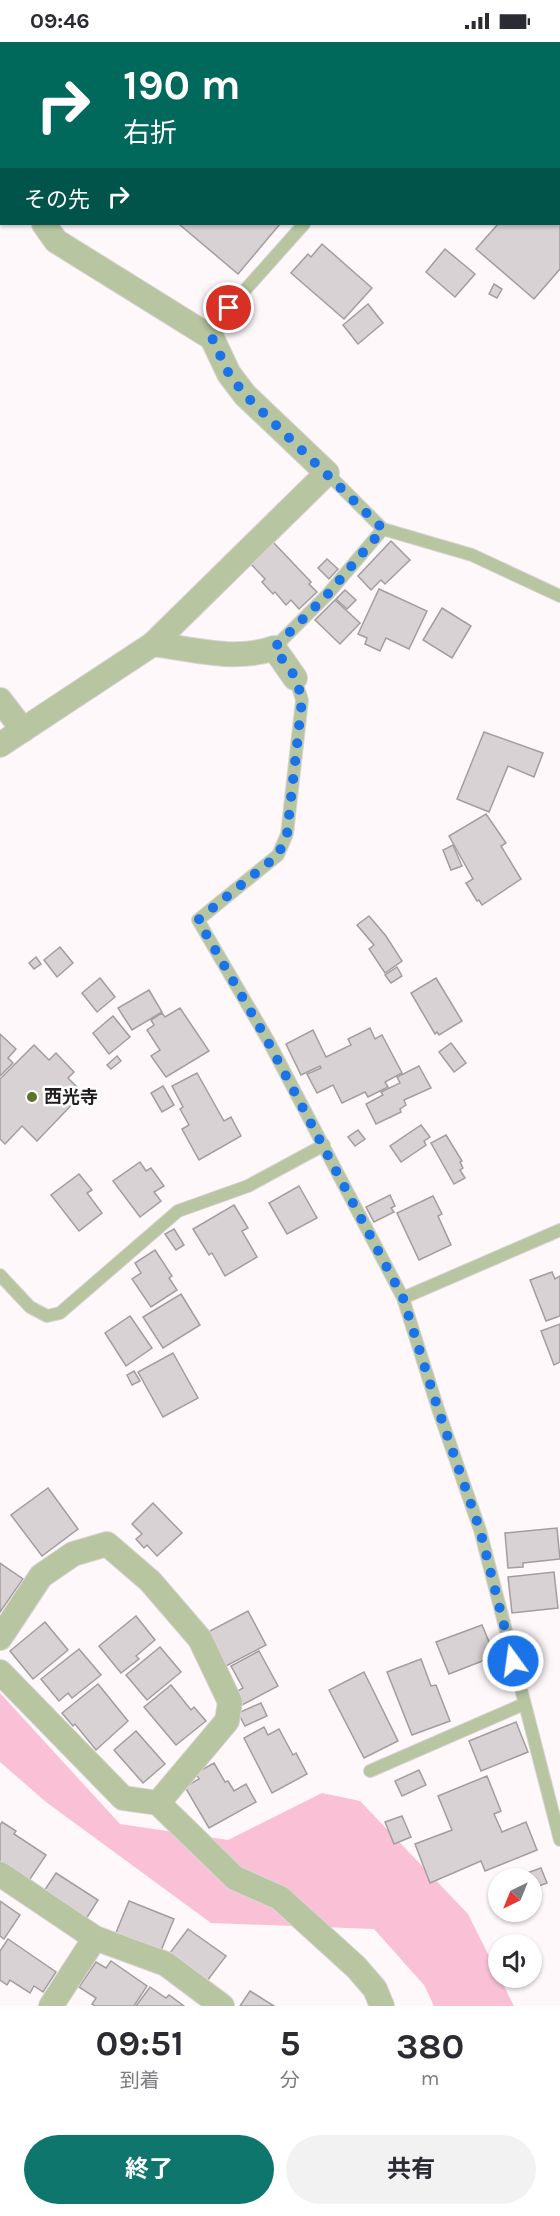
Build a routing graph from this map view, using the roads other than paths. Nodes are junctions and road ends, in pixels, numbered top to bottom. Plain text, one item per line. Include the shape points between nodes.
1 (45, 225) edge
2 (303, 225) edge
3 (212, 338) junction
4 (327, 473) junction
5 (383, 529) junction
6 (560, 596) edge
7 (153, 644) junction
8 (274, 648) junction
9 (296, 678) joint
10 (0, 700) edge
11 (22, 730) junction
12 (0, 746) edge
13 (324, 1145) junction
14 (560, 1230) edge
15 (0, 1275) edge
16 (403, 1298) junction
17 (0, 1638) edge
18 (0, 1672) edge
19 (524, 1704) junction
20 (370, 1771) dead end
21 (158, 1803) junction
22 (560, 1840) edge
23 (0, 1874) edge
24 (95, 1938) junction
25 (51, 2006) edge
26 (222, 2006) edge
27 (382, 2006) edge

1 - 3 street via 56,241
2 - 3 lane via 229,308
3 - 4 street via 229,374 245,395
4 - 5 lane
4 - 7 street
5 - 6 lane via 472,555
5 - 8 lane via 327,595
7 - 8 street via 240,656
7 - 11 street
8 - 9 street
9 - 13 lane via 302,700 287,834 278,855 198,920
10 - 11 street
11 - 12 street
13 - 15 lane via 248,1186 178,1211 60,1313 47,1316 30,1308
13 - 16 lane
14 - 16 lane
16 - 19 lane via 480,1530
17 - 21 street via 41,1576 73,1554 106,1544 150,1581 200,1639 230,1702 227,1721
18 - 21 street via 123,1798
19 - 20 lane
19 - 22 lane
21 - 27 street via 235,1878 280,1898 348,1959 375,1989
23 - 24 street
24 - 25 street
24 - 26 street via 166,1964

